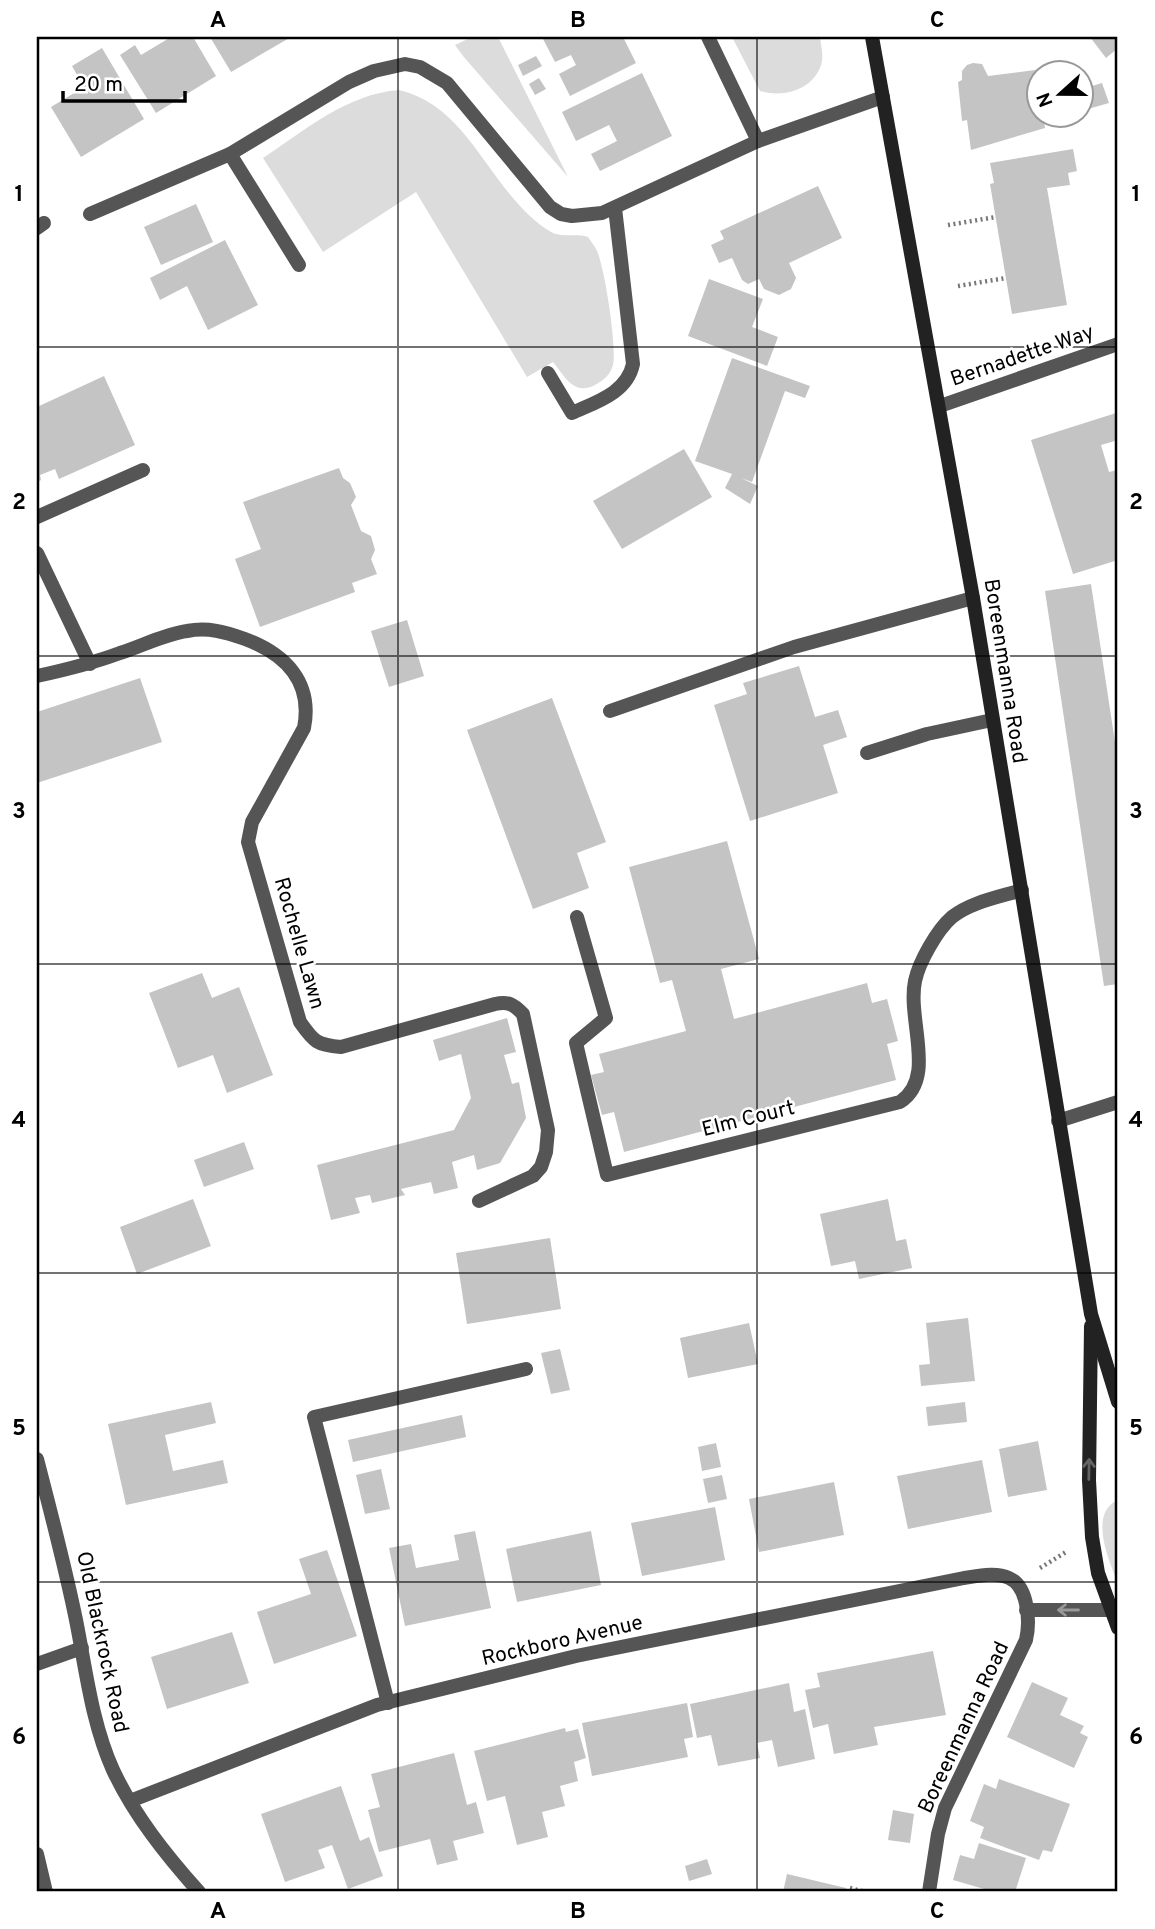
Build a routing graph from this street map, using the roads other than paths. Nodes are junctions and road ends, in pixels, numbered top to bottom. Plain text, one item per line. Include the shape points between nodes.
1 (708, 37) edge
2 (872, 37) edge
3 (883, 97) junction
4 (758, 141) junction
5 (230, 154) junction
6 (615, 208) junction
7 (90, 214) dead end
8 (299, 265) dead end
9 (1118, 344) edge
10 (548, 373) dead end
11 (940, 406) junction
12 (144, 470) dead end
13 (37, 517) edge
14 (37, 552) edge
15 (973, 598) junction
16 (90, 664) junction
17 (37, 676) edge
18 (610, 711) dead end
19 (992, 719) junction
20 (867, 753) dead end
21 (1022, 890) junction
22 (577, 917) dead end
23 (1118, 1102) edge
24 (1058, 1121) junction
25 (479, 1201) dead end
26 (1091, 1314) junction
27 (527, 1369) dead end
28 (1118, 1402) edge
29 (37, 1459) edge
30 (1016, 1583) joint
31 (1026, 1610) junction
32 (1111, 1610) junction
33 (1118, 1628) edge
34 (82, 1648) junction
35 (37, 1664) edge
36 (388, 1703) junction
37 (130, 1801) junction
38 (37, 1854) edge
39 (46, 1892) edge
40 (199, 1892) edge
41 (929, 1892) edge

1 - 4 street
2 - 3 main road, Boreenmanna Road
3 - 4 street
3 - 11 main road, Boreenmanna Road
4 - 6 street
5 - 6 street via 349,82 405,64 447,83 550,207 561,214 584,217
5 - 7 street
5 - 8 street
6 - 10 street via 633,364 630,375 611,394 572,413
9 - 11 street, Bernadette Way
11 - 15 main road, Boreenmanna Road
12 - 13 street
14 - 16 street
15 - 18 street via 794,647
15 - 19 main road, Boreenmanna Road
16 - 17 street
16 - 25 street, Rochelle Lawn via 185,631 207,628 257,644 279,655 295,672 307,713 304,728 251,822 248,842 300,1022 322,1045 341,1047 506,1002 514,1005 523,1014 548,1130 546,1152 533,1176
19 - 20 street
19 - 21 main road, Boreenmanna Road
21 - 22 street, Elm Court via 975,904 951,918 923,958 915,982 914,1007 920,1070 910,1095 900,1102 607,1175 576,1043 606,1018
21 - 24 main road, Boreenmanna Road
23 - 24 street
24 - 26 main road, Boreenmanna Road
26 - 28 main road, Boreenmanna Road
32 -> 26 main road, Boreenmanna Road via 1091,1537
27 - 36 street via 314,1417
29 - 34 street, Old Blackrock Road
30 - 31 street, Boreenmanna Road
30 - 36 street, Rockboro Avenue via 983,1575 933,1583 576,1656
32 -> 31 street
31 - 41 street, Boreenmanna Road via 1026,1640 945,1808
32 - 33 main road, Boreenmanna Road
34 - 35 street
34 - 37 street, Old Blackrock Road via 101,1739
36 - 37 street, Rockboro Avenue
37 - 40 street, Old Blackrock Road
38 - 39 street

